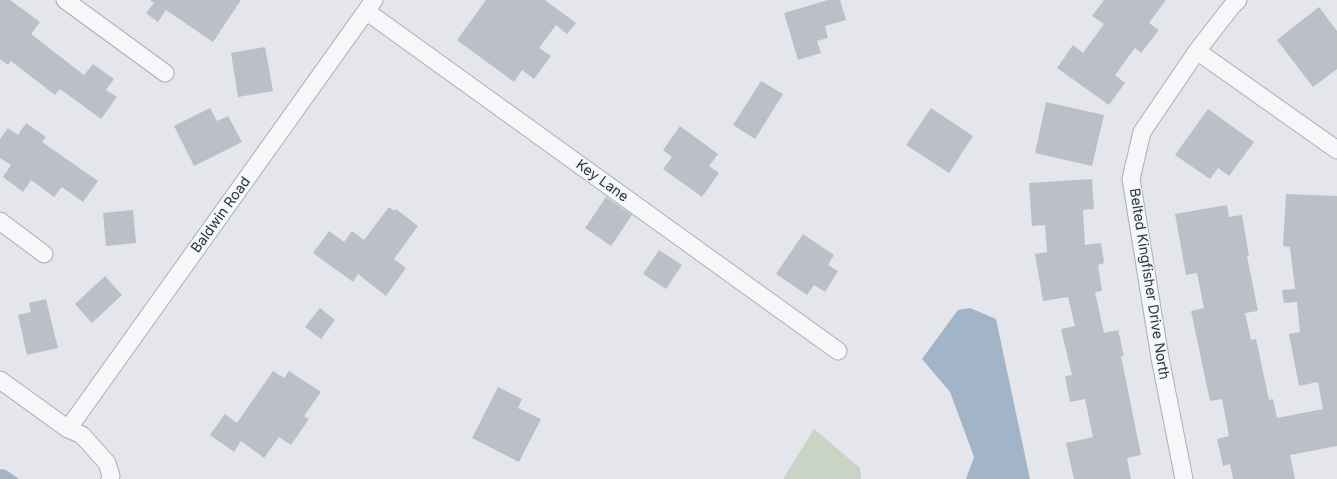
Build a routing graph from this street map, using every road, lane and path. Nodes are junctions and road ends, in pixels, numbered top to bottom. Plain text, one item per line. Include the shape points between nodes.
1 (65, 0) edge
2 (1238, 0) edge
3 (370, 6) edge
4 (1197, 50) junction
5 (165, 73) dead end
6 (1337, 150) edge
7 (0, 222) edge
8 (44, 254) dead end
9 (838, 351) dead end
10 (0, 380) edge
11 (68, 429) junction
12 (110, 479) edge
13 (1184, 479) edge

1 - 5 street
2 - 4 street, Belted Kingfisher Drive North
3 - 9 street, Key Lane
3 - 11 street, Baldwin Road
4 - 6 street
4 - 13 street, Belted Kingfisher Drive North via 1142,132 1131,179 1160,358
7 - 8 street
10 - 11 street
11 - 12 street via 82,435 107,464

